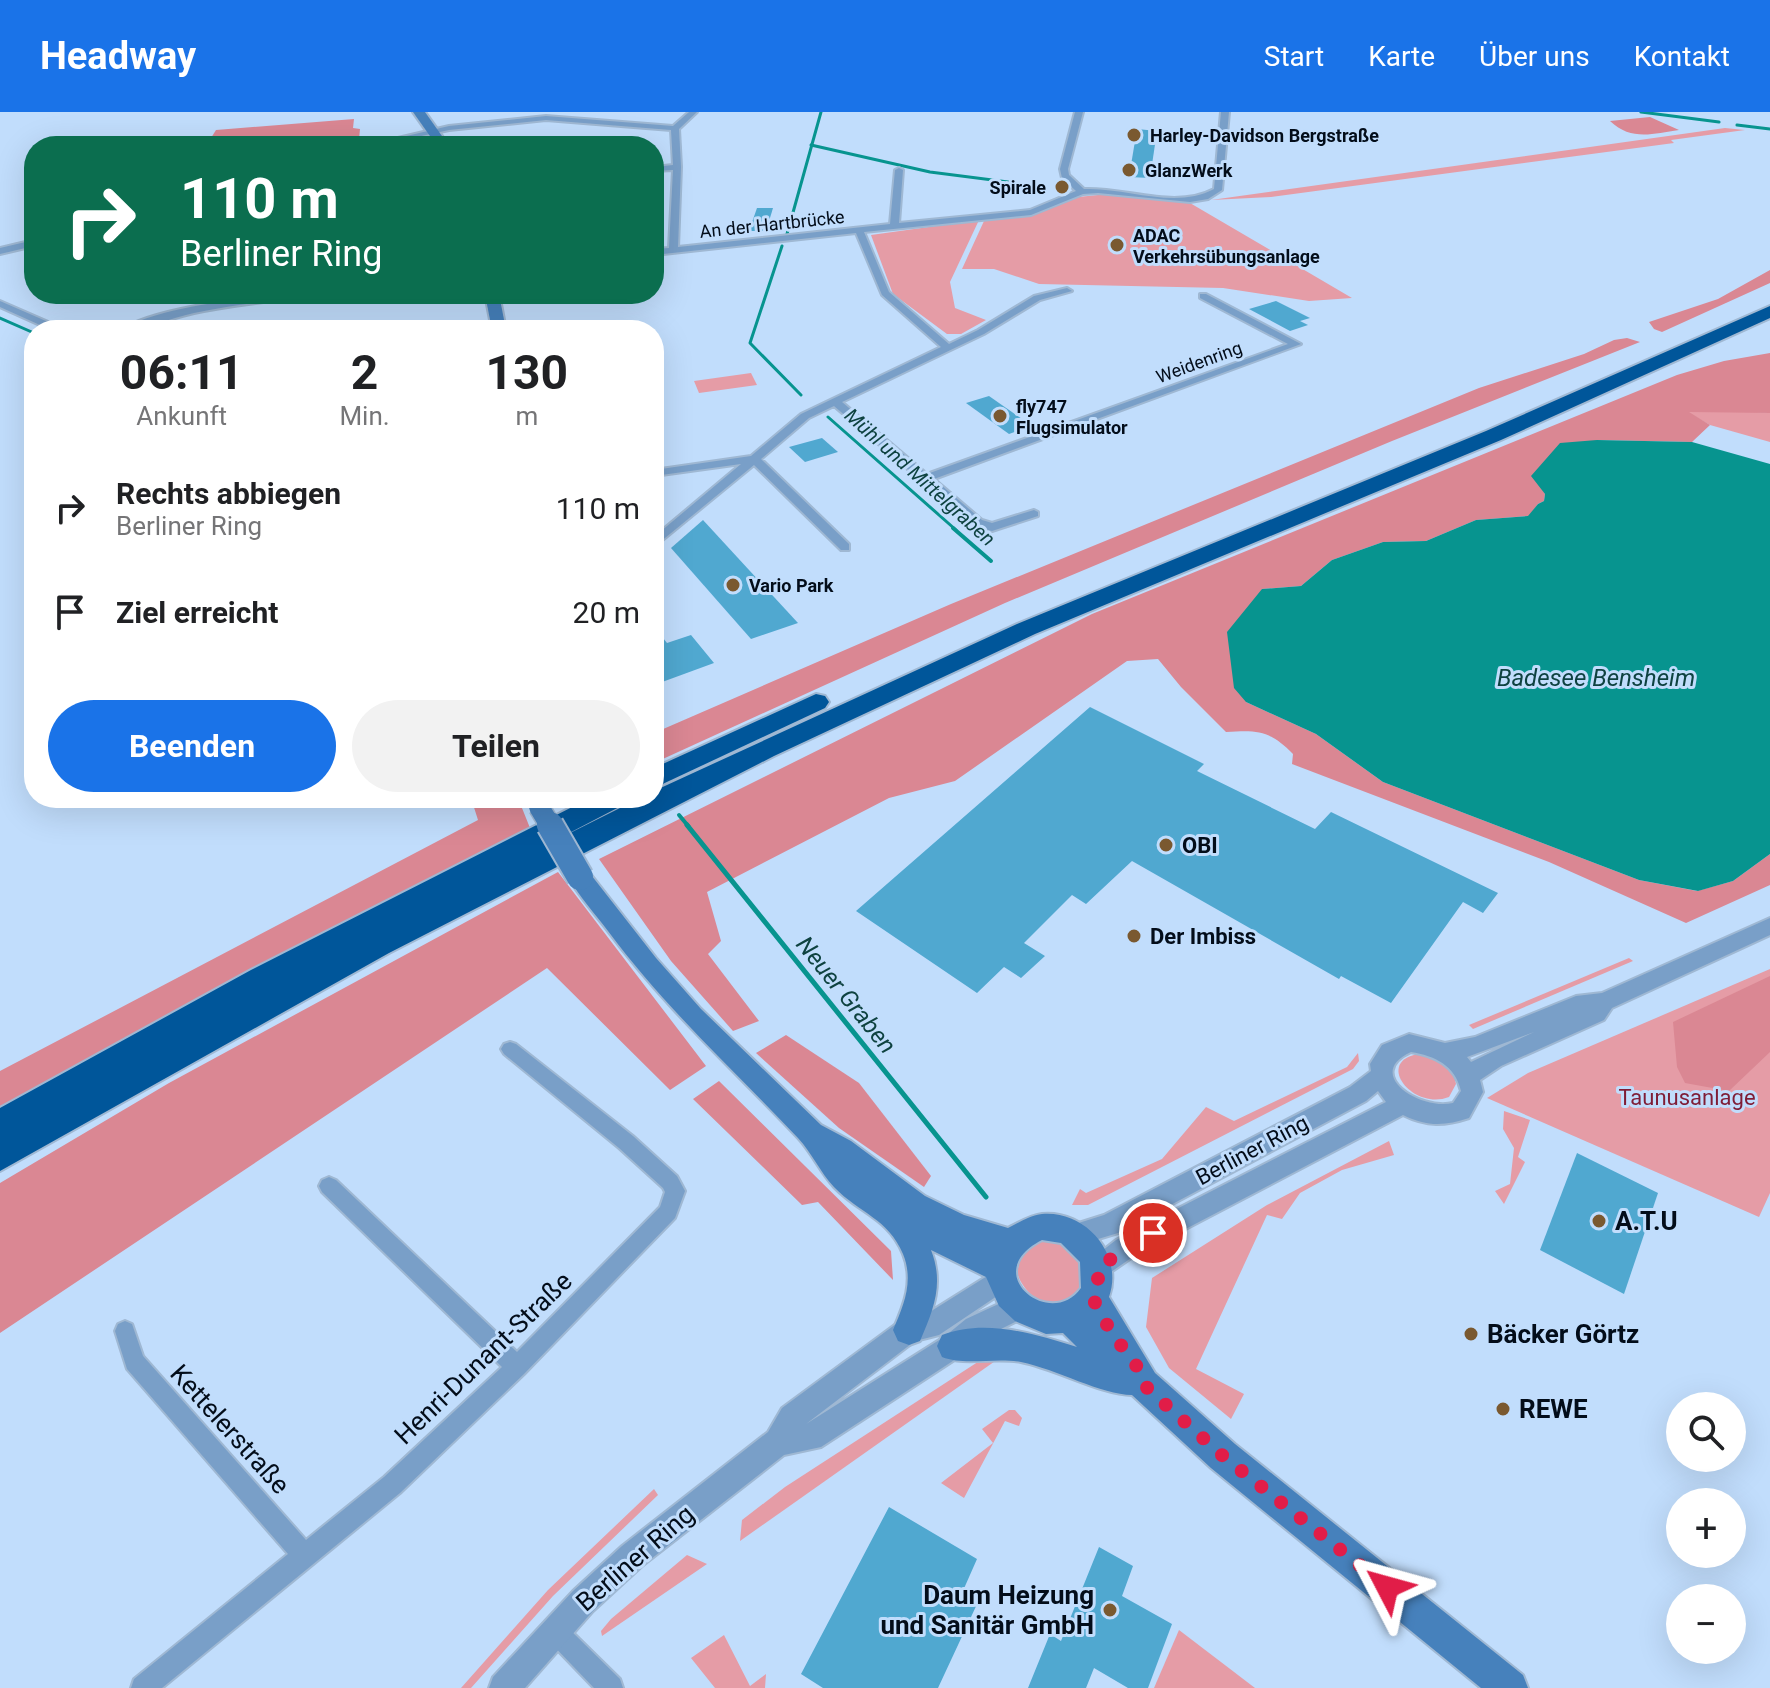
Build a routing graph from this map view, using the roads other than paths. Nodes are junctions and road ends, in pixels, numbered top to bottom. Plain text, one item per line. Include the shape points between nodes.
1 (693, 112) edge
2 (1079, 112) edge
3 (1225, 112) edge
4 (421, 114) edge
5 (544, 115) edge
6 (477, 126) junction
7 (675, 128) junction
8 (461, 130) junction
9 (433, 132) junction
10 (402, 133) junction
11 (392, 136) edge
12 (417, 136) edge
13 (436, 136) edge
14 (453, 136) edge
15 (677, 167) junction
16 (664, 168) edge
17 (899, 170) dead end
18 (1082, 192) junction
19 (894, 227) junction
20 (859, 231) junction
21 (24, 245) edge
22 (673, 250) junction
23 (0, 251) edge
24 (664, 251) edge
25 (1067, 291) dead end
26 (1770, 294) edge
27 (1203, 296) dead end
28 (0, 304) edge
29 (223, 304) edge
30 (1770, 311) edge
31 (36, 320) edge
32 (155, 320) edge
33 (948, 348) junction
34 (1715, 358) dead end
35 (1642, 373) junction
36 (837, 403) junction
37 (754, 459) junction
38 (664, 472) edge
39 (924, 479) junction
40 (1034, 514) dead end
41 (664, 535) edge
42 (845, 547) dead end
43 (664, 774) edge
44 (664, 800) edge
45 (540, 808) edge
46 (594, 808) edge
47 (648, 808) edge
48 (1770, 926) edge
49 (1604, 1002) junction
50 (510, 1049) dead end
51 (1445, 1052) junction
52 (1381, 1076) junction
53 (1468, 1076) junction
54 (1402, 1105) junction
55 (0, 1125) edge
56 (811, 1133) junction
57 (0, 1156) edge
58 (329, 1186) dead end
59 (901, 1222) junction
60 (1075, 1235) junction
61 (1003, 1263) junction
62 (1086, 1295) junction
63 (1018, 1307) junction
64 (909, 1330) junction
65 (125, 1331) dead end
66 (953, 1346) junction
67 (517, 1367) junction
68 (1150, 1390) junction
69 (778, 1442) junction
70 (306, 1557) junction
71 (555, 1631) junction
72 (143, 1688) edge
73 (504, 1688) edge
74 (611, 1688) edge
75 (1510, 1688) edge

1 - 7 street
2 - 18 street via 1064,169
3 - 18 street, An der Hartbrücke via 1218,190 1212,195 1177,199
4 - 9 main road
4 - 10 street
5 - 6 street
5 - 7 street
6 - 8 street
6 - 9 street
7 - 15 street
8 - 9 street
8 - 14 street
9 - 10 street
9 - 12 street
9 - 13 main road
10 - 11 street
15 - 16 street
15 - 22 street
17 - 19 street
18 - 19 street, An der Hartbrücke via 1031,212
19 - 20 street, An der Hartbrücke
20 - 22 street, An der Hartbrücke
20 - 33 street via 885,293
21 - 23 street
22 - 24 street, An der Hartbrücke
25 - 33 street via 1037,298
26 - 43 highway via 1504,412 920,655
27 - 39 street, Weidenring via 1296,344
28 - 31 street
29 - 32 street
30 - 35 highway
33 - 36 street
34 - 35 highway
35 - 44 highway via 1070,610
36 - 37 street via 805,416
36 - 39 street
37 - 38 street
37 - 41 street
37 - 42 street
39 - 40 street via 984,527
45 - 56 main road, bridge via 580,877 647,965
46 - 55 highway via 262,979
47 - 57 highway via 270,1003
48 - 49 street, Berliner Ring
49 - 51 street, Berliner Ring via 1584,1002 1477,1046
49 - 53 street, Berliner Ring via 1596,1014
50 - 67 street, Henri-Dunant-Straße via 626,1142 675,1191 660,1223
51 - 52 street, Berliner Ring via 1427,1045 1397,1046 1381,1063
51 - 53 street
52 - 54 street
52 - 60 street, Berliner Ring via 1358,1094 1109,1225
53 - 54 street via 1470,1099 1453,1115 1429,1116
54 - 62 street, Berliner Ring via 1125,1248
56 - 59 main road via 821,1154
56 - 61 main road via 834,1142 921,1210 977,1235
58 - 67 street
59 - 61 main road
59 - 64 main road via 918,1250 925,1292
60 - 61 main road, Berliner Ring via 1058,1228 1022,1231
60 - 62 main road via 1090,1250
61 - 63 main road via 1007,1294
61 - 64 street, Berliner Ring via 930,1326
62 - 63 main road via 1051,1319
62 - 68 main road via 1125,1374
63 - 66 street, Berliner Ring via 988,1319
64 - 69 street, Berliner Ring via 792,1418
65 - 70 street, Kettelerstraße via 134,1362
66 - 68 main road via 1013,1346 1098,1369
66 - 69 street, Berliner Ring via 811,1437
67 - 70 street, Henri-Dunant-Straße via 392,1485
68 - 75 main road via 1223,1456
69 - 71 street, Berliner Ring via 632,1556
70 - 72 street, Henri-Dunant-Straße
71 - 73 street, Berliner Ring
71 - 74 street

